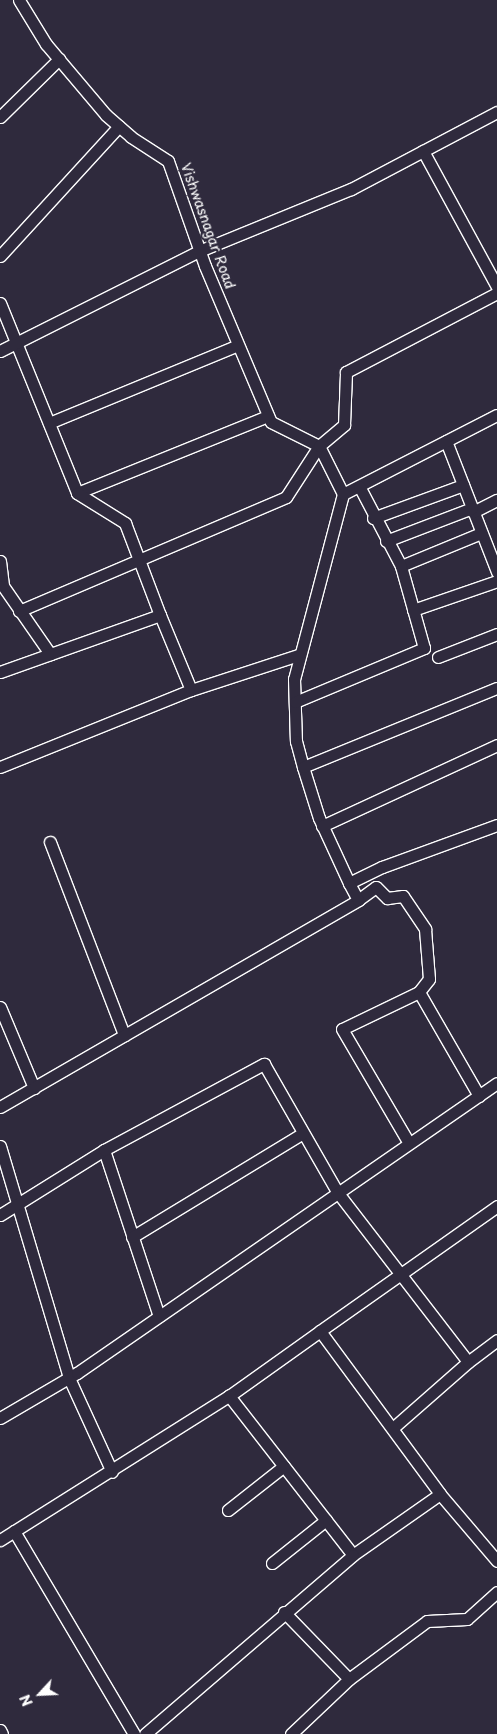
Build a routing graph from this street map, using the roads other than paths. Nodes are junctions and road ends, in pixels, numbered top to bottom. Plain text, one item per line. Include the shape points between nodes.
1 (19, 0) edge
2 (59, 59) junction
3 (497, 112) edge
4 (1, 113) edge
5 (119, 126) junction
6 (423, 151) junction
7 (199, 251) junction
8 (0, 256) edge
9 (497, 287) edge
10 (497, 292) edge
11 (0, 303) edge
12 (16, 343) junction
13 (238, 345) junction
14 (0, 351) edge
15 (497, 415) edge
16 (270, 419) junction
17 (48, 423) junction
18 (446, 442) junction
19 (319, 446) junction
20 (463, 485) junction
21 (359, 486) junction
22 (77, 493) junction
23 (343, 494) junction
24 (497, 500) edge
25 (472, 510) junction
26 (374, 518) junction
27 (482, 533) junction
28 (386, 541) junction
29 (494, 558) edge
30 (0, 561) edge
31 (140, 561) junction
32 (401, 566) junction
33 (497, 572) edge
34 (497, 581) edge
35 (413, 610) junction
36 (19, 611) junction
37 (160, 615) junction
38 (497, 634) edge
39 (50, 654) junction
40 (298, 655) junction
41 (438, 657) dead end
42 (0, 672) edge
43 (497, 688) edge
44 (191, 690) junction
45 (295, 702) junction
46 (497, 745) edge
47 (303, 767) junction
48 (0, 768) edge
49 (497, 825) edge
50 (322, 826) junction
51 (50, 842) dead end
52 (349, 883) junction
53 (358, 900) junction
54 (419, 992) junction
55 (0, 1007) edge
56 (124, 1036) junction
57 (497, 1083) edge
58 (34, 1088) junction
59 (479, 1096) junction
60 (0, 1107) edge
61 (303, 1133) junction
62 (410, 1143) junction
63 (0, 1146) edge
64 (104, 1150) junction
65 (338, 1193) junction
66 (19, 1202) junction
67 (497, 1206) edge
68 (0, 1215) edge
69 (132, 1237) junction
70 (401, 1275) junction
71 (158, 1316) junction
72 (320, 1331) junction
73 (497, 1340) edge
74 (468, 1362) junction
75 (69, 1378) junction
76 (228, 1396) junction
77 (0, 1418) edge
78 (394, 1427) junction
79 (284, 1466) junction
80 (112, 1472) junction
81 (440, 1494) junction
82 (228, 1510) dead end
83 (326, 1520) junction
84 (14, 1531) junction
85 (0, 1540) edge
86 (353, 1554) junction
87 (497, 1561) edge
88 (272, 1563) dead end
89 (497, 1592) edge
90 (284, 1612) junction
91 (349, 1679) junction
92 (0, 1730) edge
93 (2, 1734) edge
94 (134, 1734) edge
95 (145, 1734) edge
96 (291, 1734) edge

1 - 2 street, Vishwasnagar Road
2 - 4 street
2 - 5 street, Vishwasnagar Road
3 - 6 street
5 - 7 street, Vishwasnagar Road via 168,161
5 - 8 street
6 - 7 street via 351,189
6 - 9 street
7 - 12 street
7 - 13 street, Vishwasnagar Road
10 - 19 street via 346,372 344,425
11 - 12 street
12 - 14 street
12 - 17 street
13 - 16 street, Vishwasnagar Road
13 - 17 street
15 - 18 street
16 - 19 street
16 - 22 street
17 - 22 street
18 - 20 street
18 - 21 street
19 - 23 street
19 - 31 street via 286,497
20 - 25 street
20 - 26 street
21 - 23 street
21 - 26 street
22 - 31 street via 126,523
23 - 40 street
24 - 25 street
25 - 27 street
25 - 28 street
26 - 28 street
27 - 29 street
27 - 32 street
28 - 32 street
29 - 33 street
30 - 36 street via 3,586
31 - 36 street
31 - 37 street
32 - 35 street
34 - 35 street
35 - 45 street via 424,648
36 - 39 street
37 - 39 street
37 - 44 street
38 - 41 street
39 - 42 street
40 - 44 street
40 - 45 street
43 - 47 street
44 - 48 street
45 - 47 street via 296,741
46 - 50 street
47 - 50 street
49 - 52 street via 382,867
50 - 52 street
51 - 56 street
52 - 53 street
53 - 54 street via 376,887 387,898 403,896 425,929 430,979
53 - 56 street
54 - 59 street
54 - 62 street via 342,1029
55 - 58 street
56 - 58 street
57 - 59 street
58 - 60 street
59 - 62 street
61 - 64 street via 264,1064
61 - 65 street
61 - 69 street
62 - 65 street
63 - 66 street
64 - 66 street
64 - 69 street
65 - 70 street
65 - 71 street
66 - 68 street
66 - 75 street
67 - 70 street
69 - 71 street
70 - 72 street
70 - 74 street
71 - 75 street
72 - 76 street
72 - 78 street
73 - 74 street
74 - 78 street
75 - 77 street
75 - 80 street
76 - 79 street
76 - 80 street
78 - 81 street
79 - 82 street
79 - 83 street
80 - 84 street
81 - 86 street
81 - 87 street
83 - 86 street
83 - 88 street
84 - 85 street
84 - 94 street
86 - 90 street
89 - 91 street via 467,1619 427,1621
90 - 91 street
90 - 95 street
91 - 96 street
92 - 93 street

